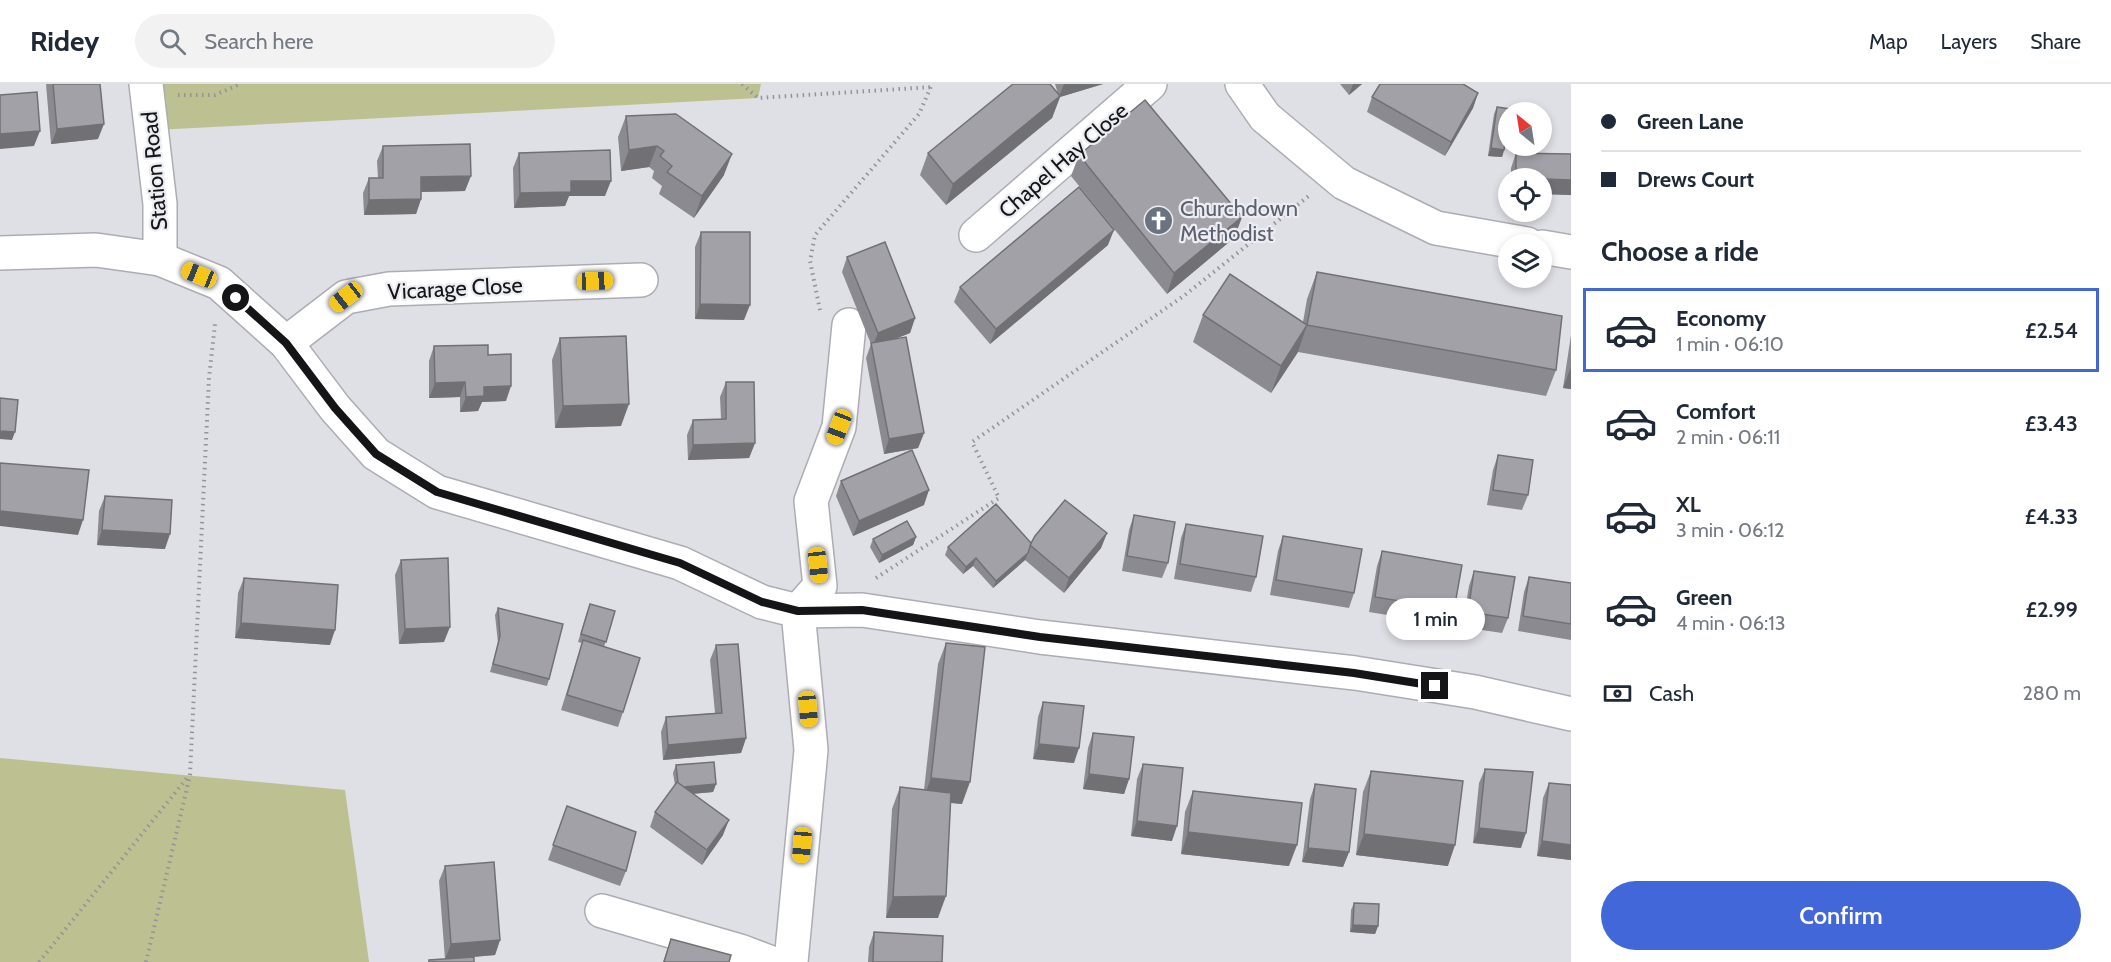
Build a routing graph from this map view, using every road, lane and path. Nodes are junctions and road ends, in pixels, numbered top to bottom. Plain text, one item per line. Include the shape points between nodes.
1 (240, 84) edge
2 (742, 84) edge
3 (1150, 84) edge
4 (1242, 84) edge
5 (932, 87) dead end
6 (146, 89) edge
7 (1324, 168) junction
8 (976, 235) dead end
9 (1498, 239) edge
10 (1552, 249) edge
11 (1571, 252) edge
12 (0, 253) edge
13 (160, 259) junction
14 (641, 280) dead end
15 (219, 283) junction
16 (849, 325) dead end
17 (286, 343) junction
18 (875, 578) dead end
19 (798, 611) junction
20 (1571, 714) edge
21 (190, 775) junction
22 (602, 911) dead end
23 (39, 962) edge
24 (146, 962) edge
25 (769, 962) edge
26 (791, 962) edge

1 - 6 path via 215,95
2 - 5 path via 758,98
3 - 8 street, Chapel Hay Close
4 - 7 street via 1265,117
6 - 13 street, Station Road via 160,204
7 - 9 street via 1344,183 1436,228
7 - 18 path via 1321,186 1185,296 972,442 999,498
10 - 11 street
12 - 13 street via 96,250
13 - 15 street
14 - 17 street, Vicarage Close via 389,289 346,297
15 - 17 street
15 - 21 path via 209,378
16 - 19 street via 839,427 811,501 820,586
17 - 19 street via 376,454 437,492 680,563 762,602
19 - 20 street via 862,610 1040,637 1354,673 1475,692
19 - 26 street via 811,750
21 - 23 path
21 - 24 path
22 - 25 street

